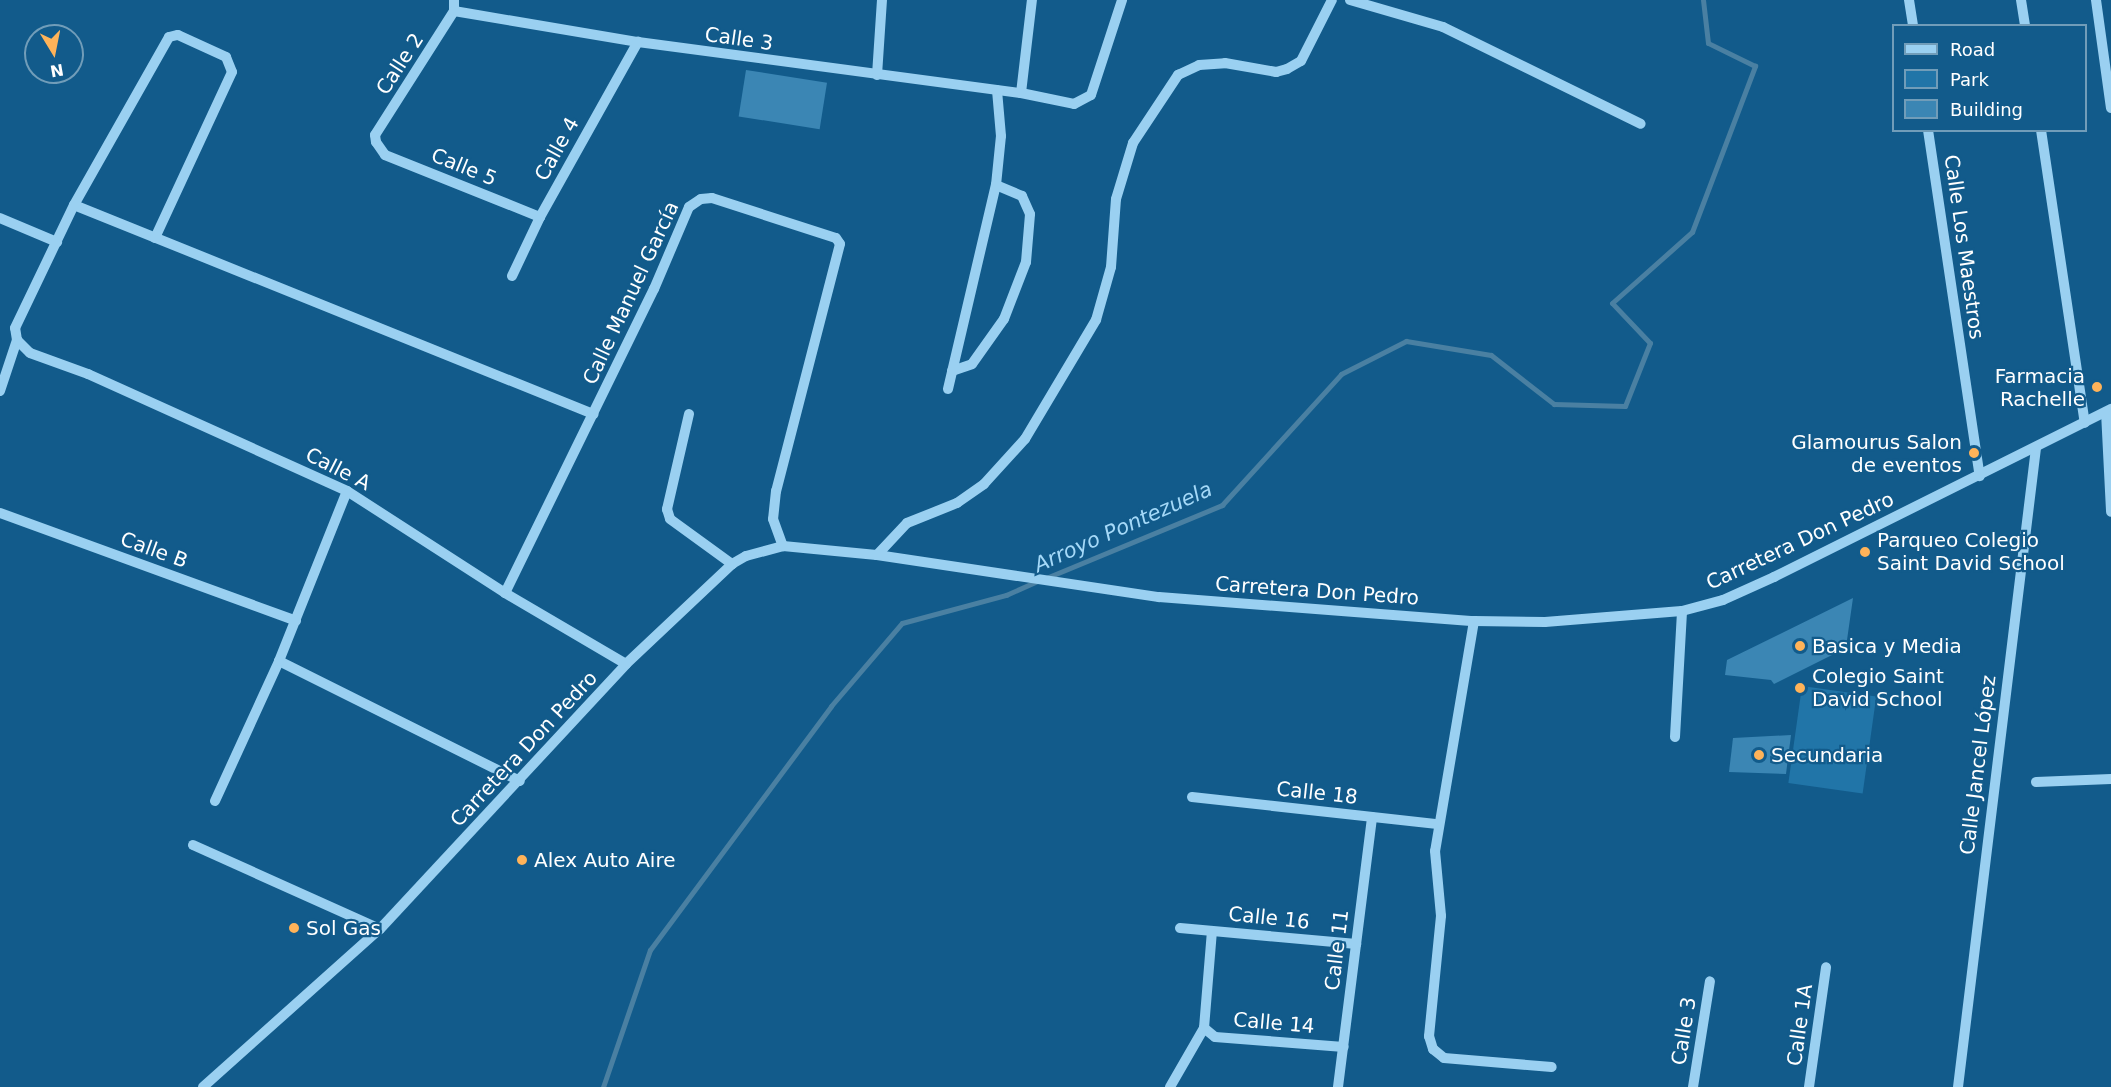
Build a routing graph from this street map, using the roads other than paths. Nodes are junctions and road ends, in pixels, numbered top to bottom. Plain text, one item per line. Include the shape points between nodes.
1 (882, 0) edge
2 (1032, 0) edge
3 (1122, 0) edge
4 (1332, 0) edge
5 (1350, 0) edge
6 (1909, 0) edge
7 (2021, 0) edge
8 (2096, 0) edge
9 (454, 5) edge
10 (1912, 24) edge
11 (2025, 24) edge
12 (638, 42) junction
13 (876, 75) junction
14 (997, 90) junction
15 (1021, 93) junction
16 (2111, 108) edge
17 (1641, 124) dead end
18 (1928, 132) edge
19 (2041, 132) edge
20 (378, 146) joint
21 (996, 185) junction
22 (74, 205) junction
23 (540, 217) junction
24 (0, 218) edge
25 (155, 238) junction
26 (57, 243) junction
27 (512, 276) dead end
28 (16, 340) junction
29 (952, 371) junction
30 (948, 389) dead end
31 (0, 391) edge
32 (2108, 411) edge
33 (593, 414) junction
34 (689, 414) dead end
35 (2085, 423) junction
36 (2036, 448) junction
37 (1980, 476) junction
38 (347, 491) junction
39 (2111, 512) edge
40 (0, 513) edge
41 (783, 546) junction
42 (877, 555) junction
43 (732, 564) junction
44 (505, 593) junction
45 (1682, 611) junction
46 (296, 621) junction
47 (1474, 621) junction
48 (279, 661) junction
49 (626, 664) junction
50 (1675, 737) dead end
51 (2111, 779) edge
52 (520, 781) junction
53 (2036, 782) dead end
54 (1192, 797) dead end
55 (215, 801) dead end
56 (1372, 817) junction
57 (1438, 824) junction
58 (193, 845) dead end
59 (1180, 928) dead end
60 (380, 929) junction
61 (1212, 931) junction
62 (1356, 944) junction
63 (1826, 967) dead end
64 (1710, 981) dead end
65 (1204, 1028) junction
66 (1344, 1047) junction
67 (1552, 1067) dead end
68 (203, 1087) edge
69 (1170, 1087) edge
70 (1338, 1087) edge
71 (1693, 1087) edge
72 (1809, 1087) edge
73 (1958, 1087) edge

1 - 13 street
2 - 15 street
3 - 15 street, Calle 3 via 1091,95 1085,101 1074,104
4 - 42 street via 1301,61 1287,69 1276,72 1225,63 1199,65 1178,75 1133,143 1116,199 1111,267 1096,320 1025,439 984,484 957,503 907,523
5 - 17 street via 1443,27
6 - 10 street
7 - 11 street
8 - 16 street
9 - 12 street, Calle 3
9 - 20 street, Calle 2 via 375,135
12 - 13 street, Calle 3
12 - 23 street, Calle 4
13 - 14 street, Calle 3
14 - 15 street, Calle 3
14 - 21 street via 1000,136
18 - 37 street, Calle Los Maestros
19 - 35 street
20 - 23 street, Calle 5 via 385,154
21 - 29 street
21 - 29 street via 1022,196 1030,214 1026,262 1004,319 972,364
22 - 25 street
22 - 25 street via 169,38 178,35 226,57 232,72
22 - 26 street
23 - 27 street, Calle 4
24 - 26 street
25 - 33 street
26 - 28 street via 15,328
28 - 31 street
28 - 38 street, Calle A via 30,353 88,374
29 - 30 street
32 - 35 street, Carretera Don Pedro
32 - 39 street
33 - 41 street, Calle Manuel García via 693,202 712,198 836,238 840,244 829,296 776,491 773,519
33 - 44 street, Calle Manuel García
34 - 43 street via 667,509 670,519
35 - 36 street, Carretera Don Pedro
36 - 37 street, Carretera Don Pedro
36 - 73 street, Calle Jancel López
37 - 45 street, Carretera Don Pedro via 1774,577 1723,600
38 - 44 street, Calle A
38 - 46 street
40 - 46 street, Calle B
41 - 42 street, Carretera Don Pedro
41 - 43 street, Carretera Don Pedro
42 - 47 street, Carretera Don Pedro via 1159,597
43 - 49 street, Carretera Don Pedro
44 - 49 street, Calle A
45 - 47 street, Carretera Don Pedro via 1545,622
45 - 50 street
46 - 48 street
47 - 57 street
48 - 52 street
48 - 55 street
49 - 52 street, Carretera Don Pedro
51 - 53 street
52 - 60 street, Carretera Don Pedro
54 - 56 street, Calle 18
56 - 57 street, Calle 18
56 - 62 street, Calle 11
57 - 67 street via 1436,870 1441,916 1428,1030 1433,1049 1451,1060
58 - 60 street
59 - 61 street, Calle 16
60 - 68 street, Carretera Don Pedro
61 - 62 street, Calle 16
61 - 65 street
62 - 66 street, Calle 11
63 - 72 street, Calle 1A
64 - 71 street, Calle 3
65 - 66 street, Calle 14 via 1215,1037
65 - 69 street
66 - 70 street, Calle 11

